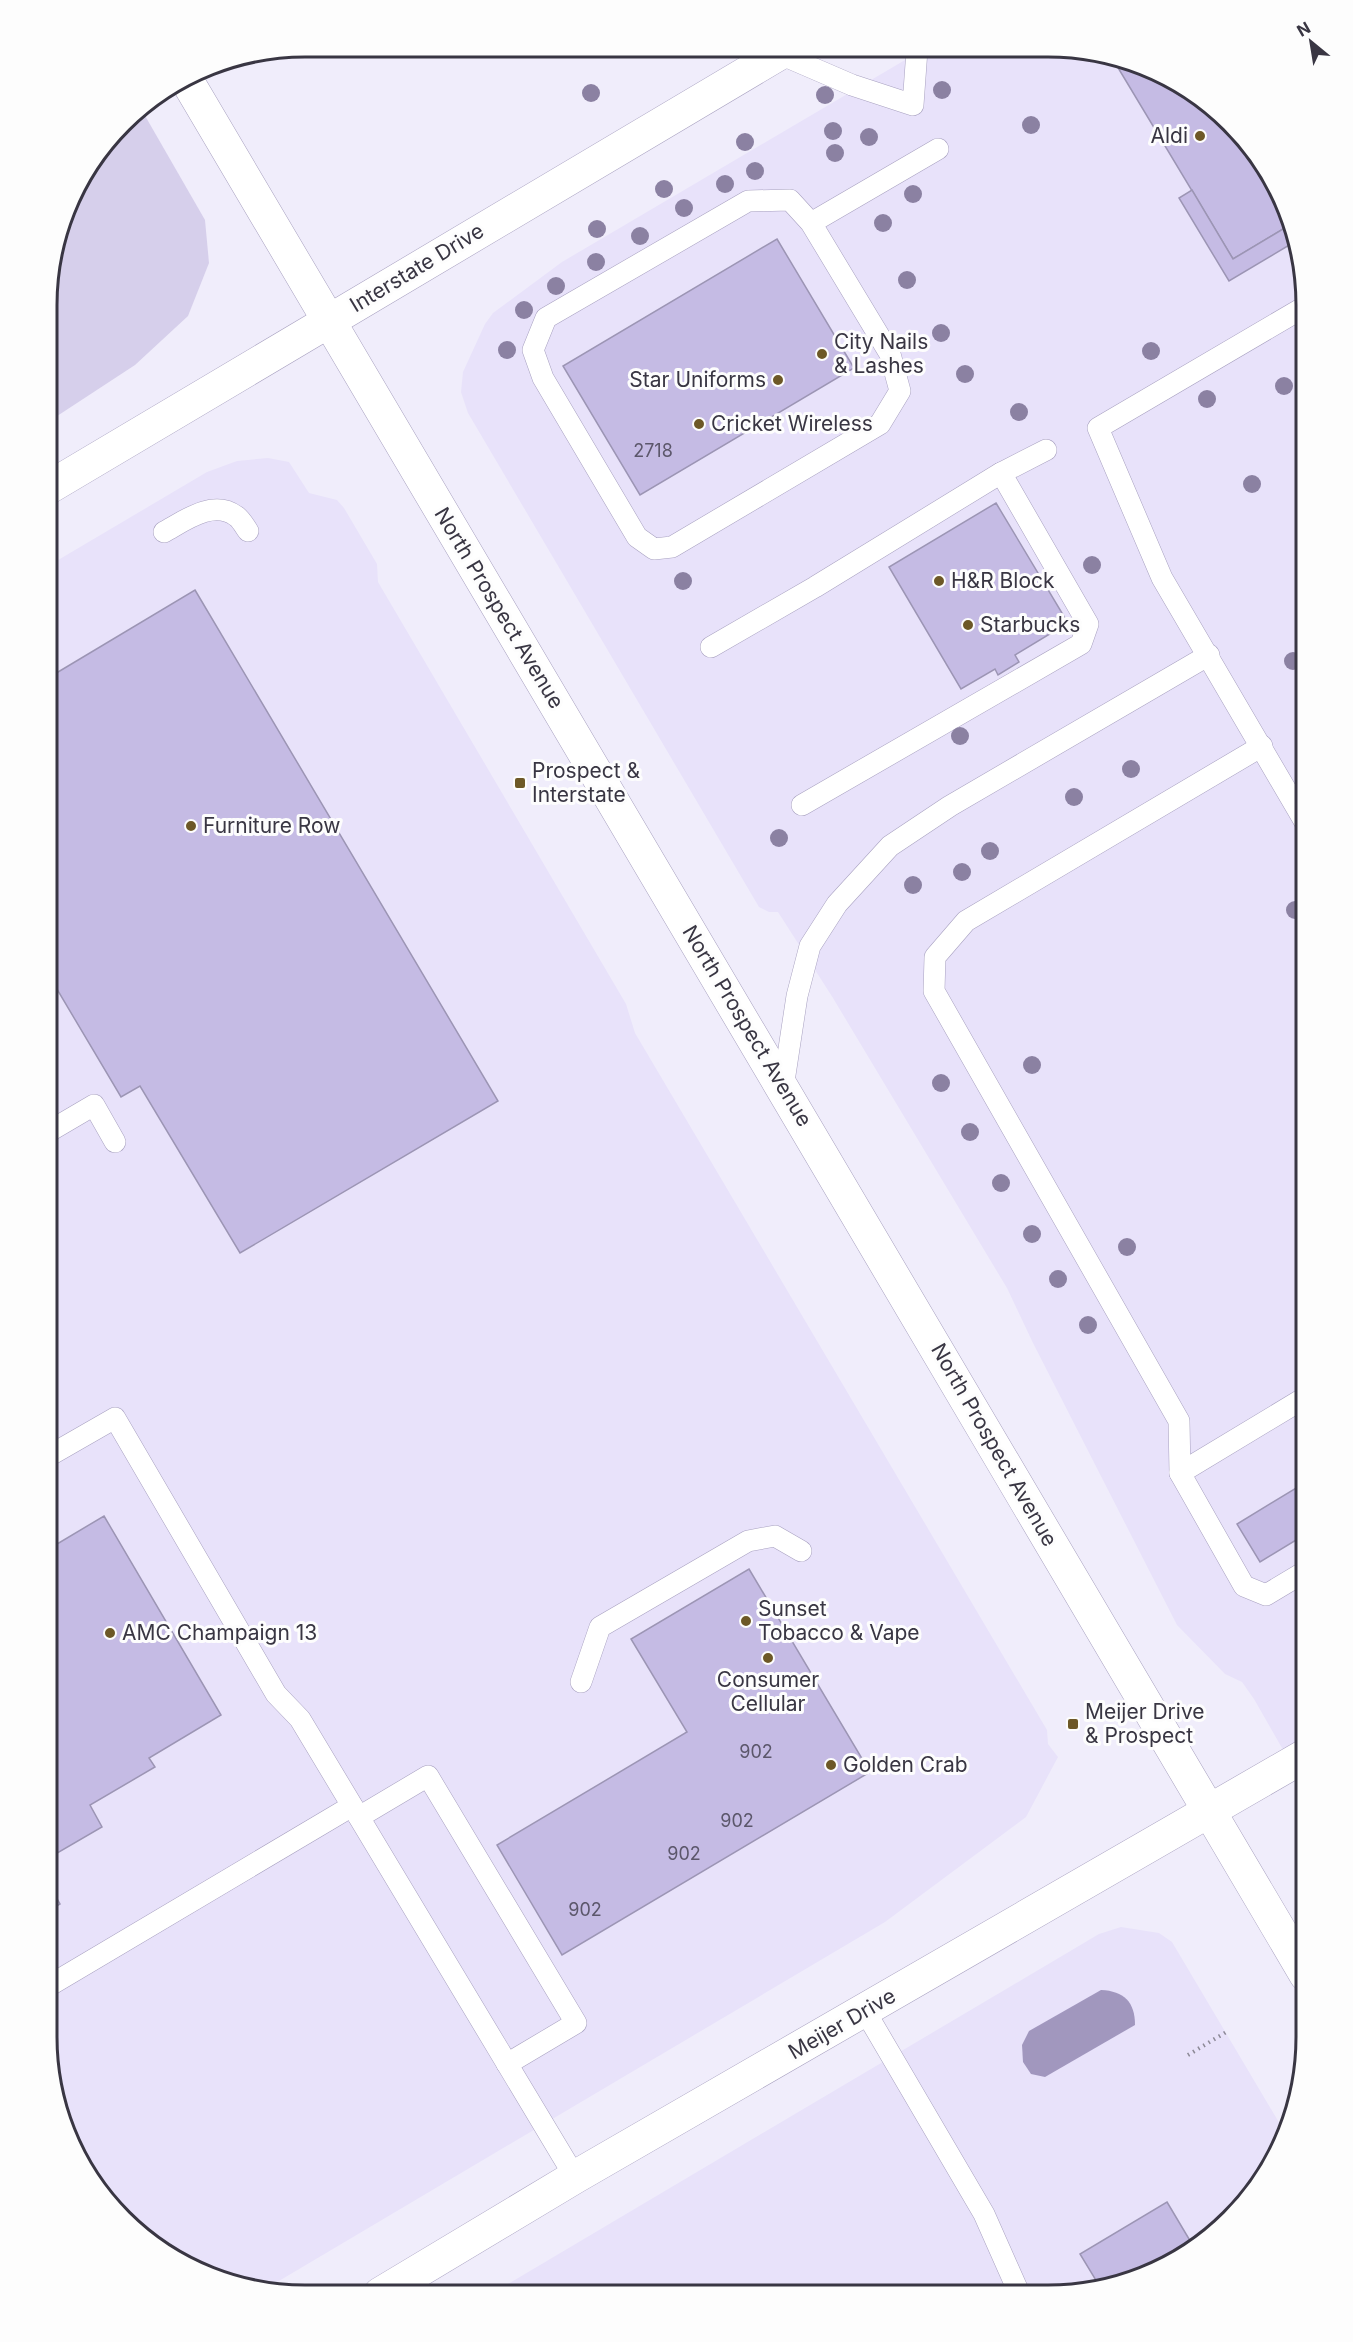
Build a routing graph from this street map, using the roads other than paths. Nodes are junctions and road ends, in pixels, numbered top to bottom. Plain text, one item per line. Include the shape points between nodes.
1 (775, 57) edge
2 (793, 57) edge
3 (916, 57) edge
4 (190, 86) edge
5 (938, 149) dead end
6 (811, 223) junction
7 (1296, 312) edge
8 (329, 321) junction
9 (1046, 450) dead end
10 (1001, 473) junction
11 (57, 483) edge
12 (248, 531) dead end
13 (164, 532) dead end
14 (711, 647) dead end
15 (1209, 655) junction
16 (1262, 746) junction
17 (802, 805) dead end
18 (1296, 806) edge
19 (783, 1088) junction
20 (57, 1127) edge
21 (115, 1142) dead end
22 (1296, 1403) edge
23 (57, 1451) edge
24 (1180, 1473) junction
25 (801, 1551) dead end
26 (1296, 1577) edge
27 (581, 1682) dead end
28 (1296, 1761) edge
29 (356, 1811) junction
30 (1208, 1811) junction
31 (1296, 1958) edge
32 (57, 1982) edge
33 (865, 2011) junction
34 (507, 2064) junction
35 (575, 2176) junction
36 (395, 2285) edge
37 (1016, 2285) edge

1 - 8 main road, Interstate Drive
2 - 3 lane via 852,85 913,105
4 - 8 main road, North Prospect Avenue
5 - 6 lane
6 - 6 lane via 790,200 748,201 546,318 533,350 543,378 637,537 654,549 672,547 880,424 900,391 890,354
7 - 15 lane via 1098,428 1162,578
8 - 11 main road, Interstate Drive
8 - 19 main road, North Prospect Avenue
9 - 10 lane
10 - 14 lane
10 - 17 lane via 1088,624 1082,644
12 - 13 lane via 236,516 220,510 200,512
15 - 16 lane
15 - 19 lane via 950,806 890,846 837,904 810,946 797,996
16 - 18 lane
16 - 24 lane via 966,921 935,957 934,991 1179,1421
19 - 30 main road, North Prospect Avenue
20 - 21 lane via 94,1105
22 - 24 lane
23 - 29 lane via 115,1418 276,1694 300,1719
24 - 26 lane via 1244,1586 1266,1595
25 - 27 lane via 775,1536 748,1541 600,1627
28 - 30 main road, Meijer Drive
29 - 32 lane
29 - 34 lane
29 - 34 lane via 428,1776 576,2023
30 - 31 main road, North Prospect Avenue
30 - 33 main road, Meijer Drive
33 - 35 main road, Meijer Drive
33 - 37 lane via 984,2214
34 - 35 lane
35 - 36 main road, Meijer Drive

